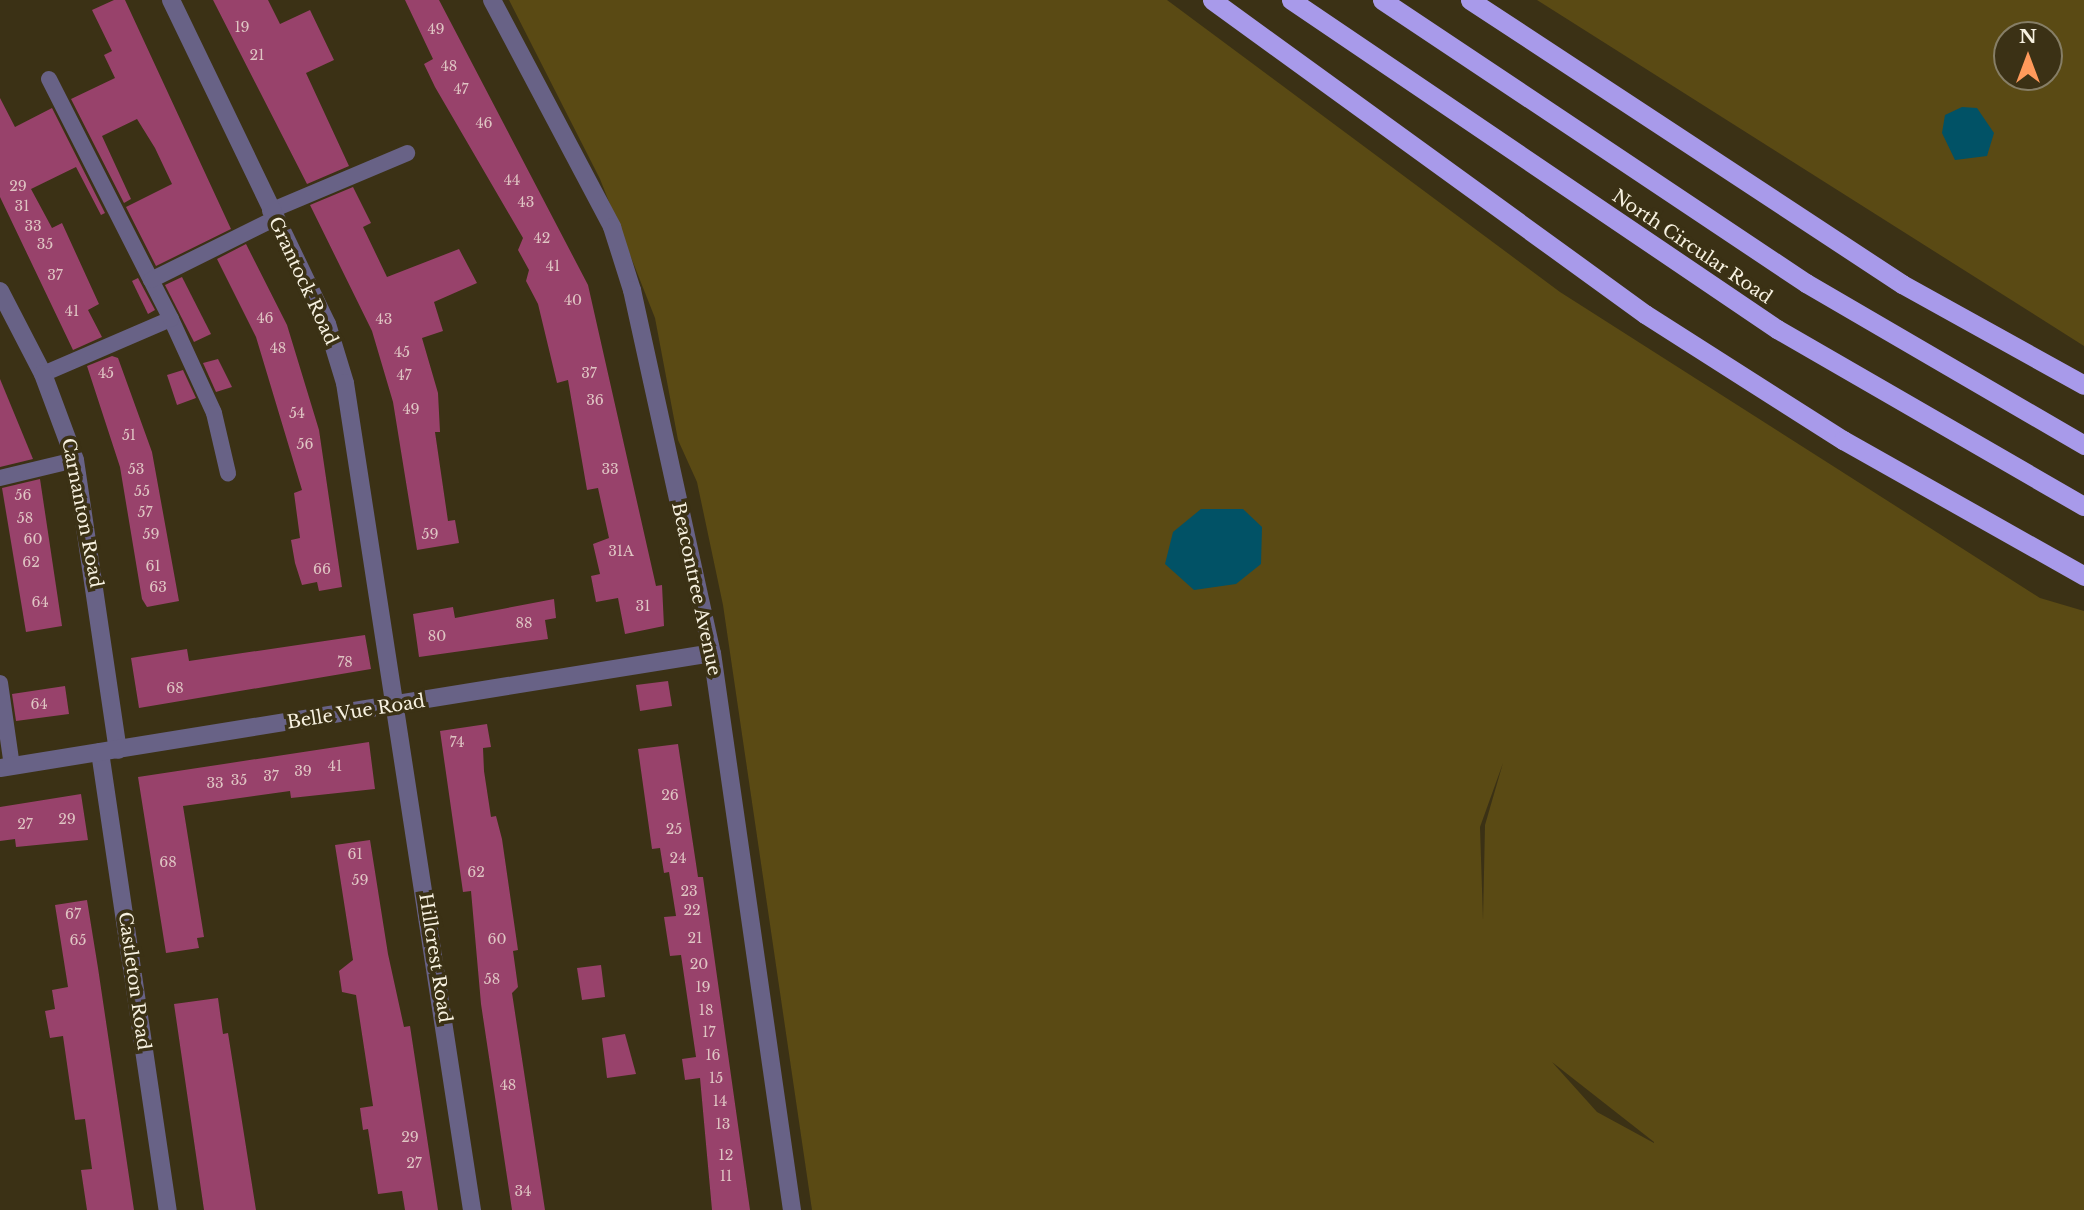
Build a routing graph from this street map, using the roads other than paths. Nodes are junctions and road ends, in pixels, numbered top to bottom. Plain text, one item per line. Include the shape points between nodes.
1 (171, 0) edge
2 (492, 0) edge
3 (1212, 0) edge
4 (1291, 0) edge
5 (1381, 0) edge
6 (1470, 0) edge
7 (49, 79) dead end
8 (407, 153) dead end
9 (272, 215) junction
10 (151, 281) junction
11 (0, 290) edge
12 (171, 319) junction
13 (43, 374) junction
14 (2084, 385) edge
15 (2084, 445) edge
16 (75, 460) junction
17 (228, 473) dead end
18 (0, 478) edge
19 (2084, 506) edge
20 (2084, 576) edge
21 (712, 653) junction
22 (0, 683) edge
23 (397, 705) junction
24 (109, 751) junction
25 (6, 767) edge
26 (168, 1210) edge
27 (472, 1210) edge
28 (792, 1210) edge

1 - 9 street, Grantock Road
2 - 21 street, Beacontree Avenue via 612,227 632,290
3 - 20 highway via 1656,321 1843,440
4 - 19 highway, North Circular Road via 1777,329
5 - 15 highway, North Circular Road via 1806,283
6 - 14 highway via 1902,284
7 - 10 lane
8 - 9 lane
9 - 10 lane
9 - 23 street, Grantock Road via 327,324 345,383
10 - 12 lane
11 - 13 street, Carnanton Road
12 - 13 lane
12 - 17 lane via 214,413
13 - 16 street, Carnanton Road
16 - 18 lane
16 - 24 street, Carnanton Road
21 - 23 street, Belle Vue Road
21 - 28 street, Beacontree Avenue
22 - 25 lane
23 - 24 street, Belle Vue Road
23 - 27 street, Hillcrest Road
24 - 25 street, Belle Vue Road
24 - 26 street, Castleton Road

